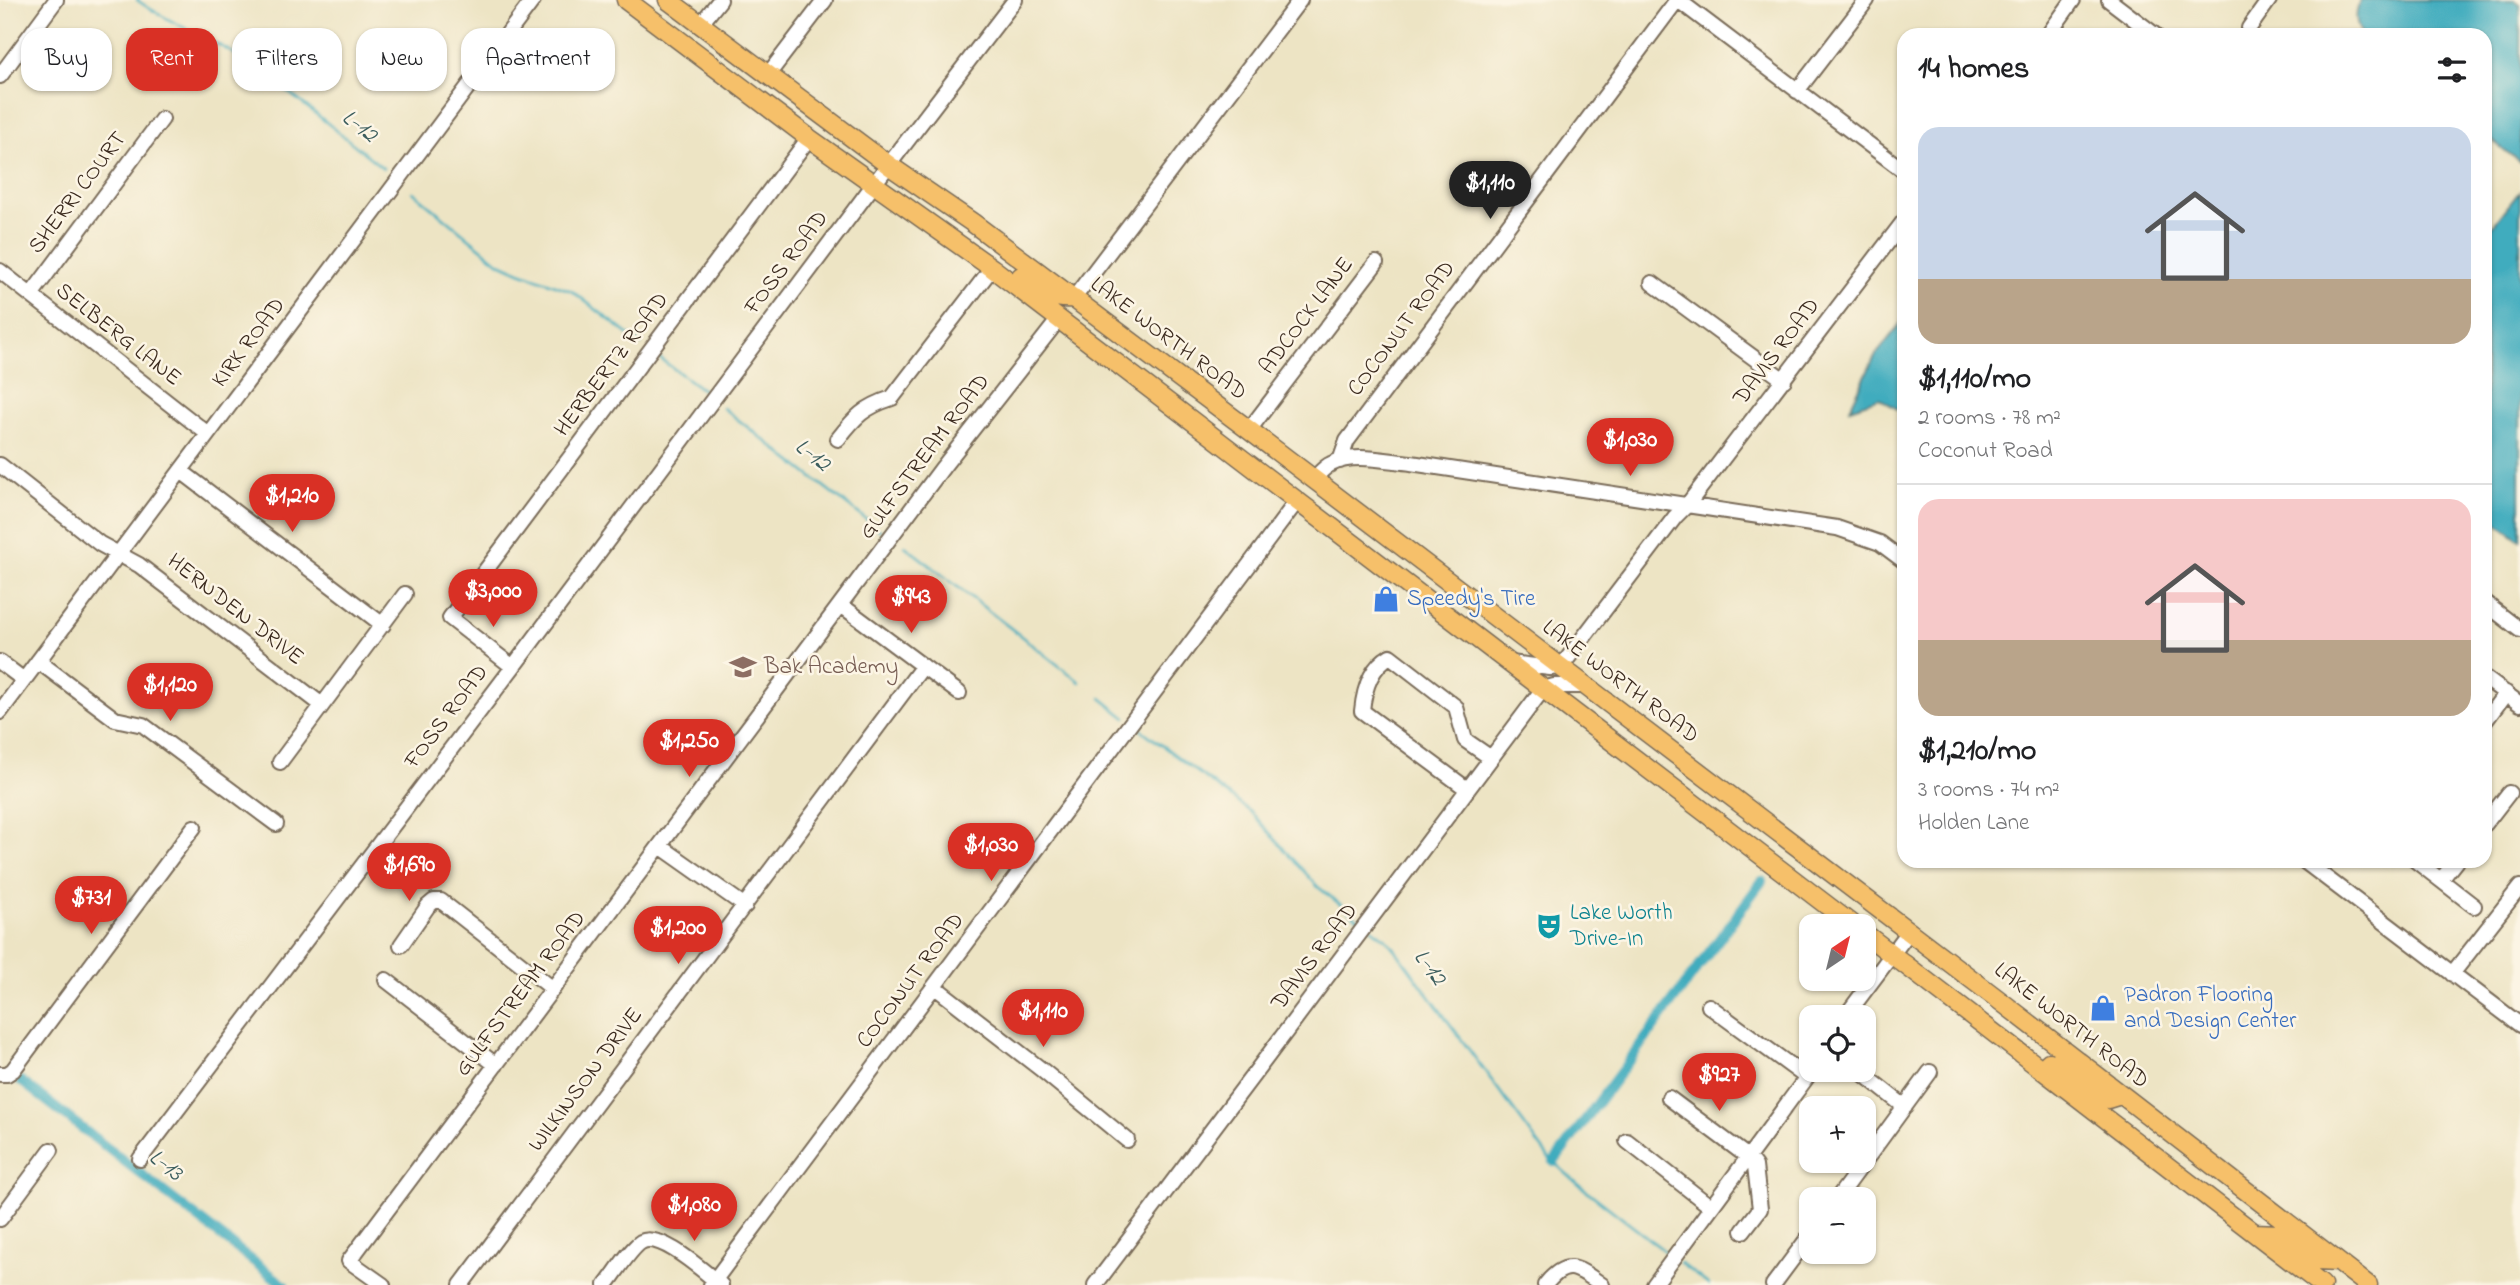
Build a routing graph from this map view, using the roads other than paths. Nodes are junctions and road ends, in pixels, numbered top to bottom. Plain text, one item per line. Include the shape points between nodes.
1 (56, 0) edge
2 (533, 0) edge
3 (626, 0) edge
4 (668, 0) edge
5 (720, 0) edge
6 (825, 0) edge
7 (1015, 0) edge
8 (1300, 0) edge
9 (1677, 0) edge
10 (1867, 0) edge
11 (2073, 0) edge
12 (2109, 0) edge
13 (2269, 0) edge
14 (700, 25) junction
15 (2053, 28) edge
16 (2146, 28) edge
17 (2249, 28) edge
18 (0, 76) edge
19 (768, 76) junction
20 (1797, 91) junction
21 (162, 119) dead end
22 (808, 138) junction
23 (890, 166) junction
24 (1897, 167) edge
25 (874, 184) junction
26 (1897, 230) edge
27 (1376, 263) dead end
28 (992, 268) junction
29 (0, 271) edge
30 (1653, 283) dead end
31 (31, 295) junction
32 (1074, 298) junction
33 (1059, 319) junction
34 (1139, 347) junction
35 (1784, 380) junction
36 (1249, 430) junction
37 (208, 434) junction
38 (838, 439) dead end
39 (1237, 456) junction
40 (1340, 461) junction
41 (0, 465) edge
42 (181, 471) junction
43 (1314, 479) junction
44 (1297, 501) junction
45 (1688, 504) junction
46 (1380, 530) junction
47 (119, 553) junction
48 (1897, 556) edge
49 (405, 594) dead end
50 (841, 604) junction
51 (2492, 608) edge
52 (383, 625) junction
53 (2520, 630) edge
54 (38, 661) junction
55 (0, 662) edge
56 (1510, 663) junction
57 (923, 666) junction
58 (513, 667) junction
59 (1561, 667) junction
60 (24, 680) junction
61 (2492, 683) edge
62 (1586, 686) junction
63 (1543, 689) junction
64 (959, 693) dead end
65 (2506, 693) junction
66 (2520, 704) edge
67 (322, 705) junction
68 (0, 712) edge
69 (2492, 712) edge
70 (1491, 758) junction
71 (280, 762) dead end
72 (1467, 789) junction
73 (2510, 793) dead end
74 (2492, 815) edge
75 (276, 824) dead end
76 (194, 827) dead end
77 (660, 846) junction
78 (2319, 868) edge
79 (2425, 868) edge
80 (2450, 868) edge
81 (2441, 880) junction
82 (2520, 887) edge
83 (745, 905) junction
84 (2474, 906) dead end
85 (1838, 914) edge
86 (1908, 933) junction
87 (1876, 942) edge
88 (401, 945) dead end
89 (1891, 954) junction
90 (2452, 974) junction
91 (386, 980) dead end
92 (935, 987) junction
93 (553, 989) junction
94 (1854, 1005) edge
95 (1709, 1006) dead end
96 (2520, 1025) edge
97 (496, 1065) junction
98 (1799, 1066) edge
99 (2038, 1066) junction
100 (1930, 1072) dead end
101 (0, 1074) edge
102 (1802, 1082) edge
103 (1873, 1082) edge
104 (2121, 1095) junction
105 (1669, 1098) dead end
106 (1905, 1107) junction
107 (1127, 1140) dead end
108 (1627, 1141) dead end
109 (51, 1150) dead end
110 (1748, 1157) junction
111 (140, 1159) dead end
112 (1846, 1187) edge
113 (2210, 1199) junction
114 (1711, 1207) junction
115 (2280, 1217) junction
116 (0, 1219) edge
117 (1743, 1231) dead end
118 (2255, 1233) junction
119 (1799, 1250) edge
120 (2338, 1262) junction
121 (716, 1284) edge
122 (383, 1285) edge
123 (461, 1285) edge
124 (606, 1285) edge
125 (1095, 1285) edge
126 (1545, 1285) edge
127 (1602, 1285) edge
128 (1654, 1285) edge
129 (1773, 1285) edge
130 (2322, 1285) edge
131 (2368, 1285) edge

1 - 18 street
2 - 37 street, KIRK ROAD
3 - 22 main road
4 - 14 main road, LAKE WORTH ROAD
5 - 14 street
6 - 19 street
7 - 23 street, FOSS ROAD
8 - 32 street
9 - 20 street
9 - 40 street, COCONUT ROAD via 1346,442
10 - 20 street
11 - 15 street
12 - 16 street
13 - 17 street
14 - 19 main road, LAKE WORTH ROAD
19 - 23 main road, LAKE WORTH ROAD
20 - 24 street
21 - 31 street, SHERRI COURT
22 - 25 main road
22 - 58 street, HERBERTZ ROAD via 450,618
23 - 25 street, FOSS ROAD
23 - 32 main road, LAKE WORTH ROAD
25 - 28 main road
25 - 58 street, FOSS ROAD
26 - 35 street, DAVIS ROAD
27 - 36 street, ADCOCK LANE
28 - 32 main road via 1008,266 1049,296
28 - 33 main road
28 - 38 street via 892,398 856,415
29 - 31 street, SELBERG LANE
30 - 35 street
31 - 37 street, SELBERG LANE
32 - 34 main road, LAKE WORTH ROAD
33 - 34 main road via 1082,318 1126,351
33 - 39 main road
33 - 50 street, GULFSTREAM ROAD
34 - 36 main road, LAKE WORTH ROAD
35 - 45 street, DAVIS ROAD
36 - 43 main road, LAKE WORTH ROAD
37 - 42 street, KIRK ROAD
39 - 43 main road via 1259,460 1296,485
39 - 44 main road
40 - 43 street, COCONUT ROAD
40 - 45 street via 1411,463
41 - 47 street, HERNDEN DRIVE via 100,544
42 - 47 street, KIRK ROAD
42 - 52 street
43 - 46 main road, LAKE WORTH ROAD
44 - 46 main road via 1309,493 1316,495 1351,520
44 - 56 main road
44 - 92 street, COCONUT ROAD
45 - 48 street via 1837,528 1880,544
45 - 59 street, DAVIS ROAD
46 - 59 main road, LAKE WORTH ROAD
47 - 54 street, KIRK ROAD
47 - 67 street, HERNDEN DRIVE
49 - 52 street
50 - 57 street
50 - 77 street, GULFSTREAM ROAD
51 - 53 street
52 - 67 street
54 - 60 street, KIRK ROAD
54 - 75 street via 115,719 143,725
55 - 60 street
56 - 59 street
56 - 63 main road
57 - 64 street
57 - 83 street, WILKINSON DRIVE
58 - 111 street, FOSS ROAD
59 - 62 main road, LAKE WORTH ROAD
60 - 68 street, KIRK ROAD
61 - 65 street
62 - 63 street
62 - 86 main road, LAKE WORTH ROAD
63 - 70 street, DAVIS ROAD
63 - 85 main road
65 - 66 street
65 - 69 street
67 - 71 street
70 - 72 street, DAVIS ROAD
70 - 72 street via 1465,740 1456,707 1390,656 1377,664 1362,710
72 - 125 street, DAVIS ROAD
73 - 74 street
76 - 101 street via 13,1070
77 - 83 street
77 - 93 street, GULFSTREAM ROAD
78 - 90 street
79 - 81 street
80 - 81 street
81 - 84 street
82 - 90 street
83 - 123 street, WILKINSON DRIVE
86 - 89 street
86 - 104 main road, LAKE WORTH ROAD
87 - 89 main road
88 - 93 street via 428,906 441,901
89 - 94 street
89 - 99 main road
90 - 96 street
91 - 97 street
92 - 107 street
92 - 121 street, COCONUT ROAD
93 - 97 street, GULFSTREAM ROAD
95 - 98 street
97 - 122 street, GULFSTREAM ROAD via 349,1261
99 - 104 main road via 2053,1063 2098,1097
99 - 113 main road
100 - 106 street
102 - 110 street
103 - 106 street
104 - 115 main road, LAKE WORTH ROAD
105 - 110 street
106 - 112 street
108 - 114 street
109 - 116 street
110 - 114 street
110 - 117 street via 1755,1166 1760,1209
113 - 115 main road via 2225,1195 2255,1218
113 - 118 main road
114 - 128 street
115 - 120 main road, LAKE WORTH ROAD
118 - 120 main road via 2279,1234 2316,1261
118 - 130 main road
119 - 129 street
120 - 131 main road, LAKE WORTH ROAD
121 - 124 street via 666,1244 652,1239 638,1244
126 - 127 street via 1555,1272 1569,1267

